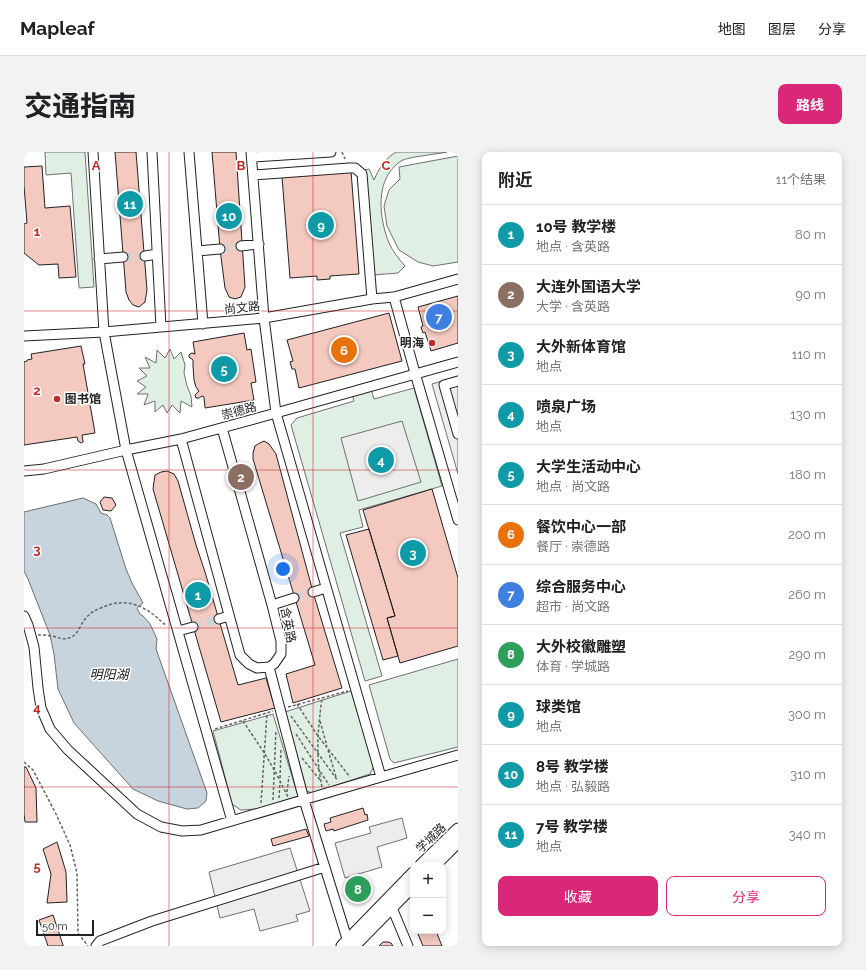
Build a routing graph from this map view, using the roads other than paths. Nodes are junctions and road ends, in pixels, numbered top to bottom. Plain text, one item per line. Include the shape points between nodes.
1 (92, 152) edge
2 (152, 152) edge
3 (189, 152) edge
4 (331, 152) edge
5 (252, 155) edge
6 (253, 175) junction
7 (259, 244) junction
8 (241, 246) tunnel mouth
9 (220, 249) tunnel mouth
10 (197, 251) junction
11 (157, 254) junction
12 (145, 256) tunnel mouth
13 (123, 257) tunnel mouth
14 (99, 259) junction
15 (458, 279) edge
16 (394, 297) junction
17 (372, 299) junction
18 (264, 318) junction
19 (203, 324) junction
20 (161, 327) junction
21 (104, 332) junction
22 (24, 336) edge
23 (458, 362) edge
24 (415, 374) junction
25 (458, 381) edge
26 (276, 414) junction
27 (222, 428) junction
28 (458, 434) edge
29 (181, 439) junction
30 (126, 450) junction
31 (24, 471) edge
32 (457, 515) edge
33 (326, 588) junction
34 (313, 592) tunnel mouth
35 (294, 598) tunnel mouth
36 (272, 605) junction
37 (24, 616) edge
38 (229, 616) junction
39 (219, 619) tunnel mouth
40 (193, 626) tunnel mouth
41 (176, 627) junction
42 (269, 667) junction
43 (458, 755) edge
44 (381, 777) junction
45 (304, 800) junction
46 (232, 821) junction
47 (458, 829) edge
48 (458, 842) edge
49 (424, 862) edge
50 (438, 862) edge
51 (325, 867) junction
52 (410, 877) edge
53 (410, 888) edge
54 (390, 903) junction
55 (348, 944) edge
56 (96, 946) edge
57 (408, 946) edge

1 - 14 street
2 - 11 street
3 - 10 street
4 - 5 street
5 - 6 street
6 - 7 street
6 - 17 street via 349,168 355,168 362,174
7 - 8 street
7 - 18 street
9 - 10 street
10 - 19 street
11 - 12 street
11 - 20 street
13 - 14 street
14 - 21 street
15 - 16 street, 尚文路
16 - 17 street, 尚文路
16 - 24 street
17 - 18 street, 尚文路
18 - 19 street, 尚文路
18 - 26 street
19 - 20 street, 尚文路
20 - 21 street, 尚文路
21 - 22 street, 尚文路
21 - 30 street
23 - 24 street, 崇德路
24 - 26 street, 崇德路
24 - 32 street
25 - 28 street via 444,385
26 - 27 street, 崇德路
26 - 33 street
27 - 29 street, 崇德路
27 - 36 street, 含英路
29 - 30 street, 崇德路
29 - 38 street
30 - 31 street, 崇德路 via 44,469
30 - 41 street
33 - 34 street
33 - 44 street
35 - 36 street
36 - 42 street, 含英路 via 281,641 281,654
37 - 46 street via 34,647 41,708 50,729 68,750 137,814 161,827 182,831 201,830
38 - 39 street
38 - 42 street via 240,655 257,668
40 - 41 street
41 - 46 street
42 - 45 street
43 - 44 street
44 - 45 street
45 - 46 street
45 - 51 street
47 - 49 main road, 学城路
48 - 50 main road, 学城路
51 - 55 street
51 - 56 street via 152,922 100,941
52 - 54 main road
53 - 54 main road
54 - 55 main road
54 - 57 street

